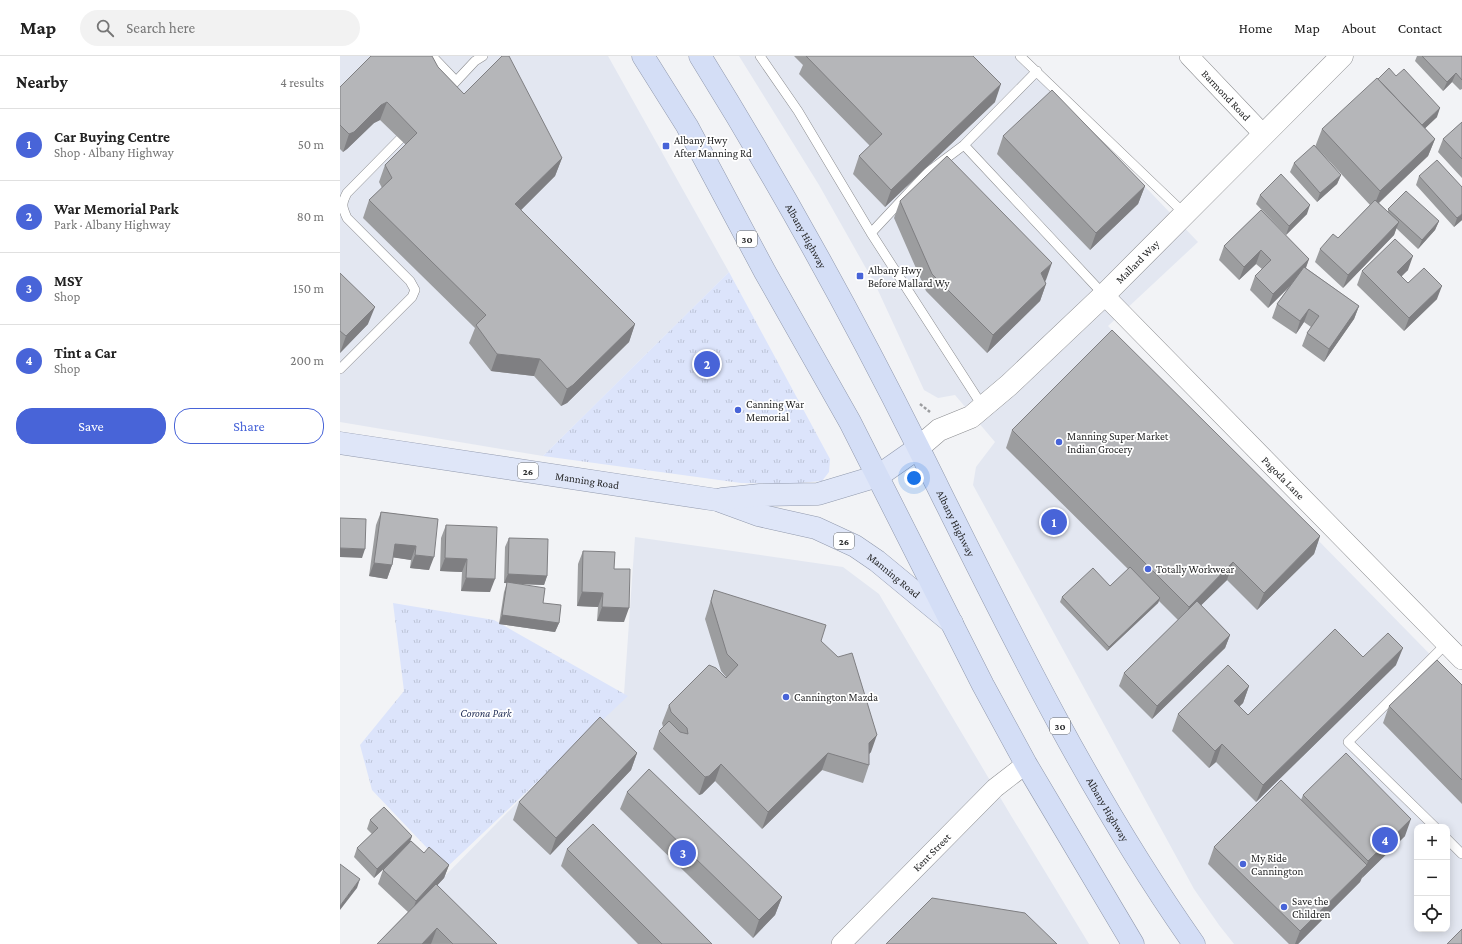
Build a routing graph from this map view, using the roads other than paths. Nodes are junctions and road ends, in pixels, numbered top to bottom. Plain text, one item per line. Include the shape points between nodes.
1 (432, 56) edge
2 (483, 56) edge
3 (643, 56) edge
4 (700, 56) edge
5 (760, 56) edge
6 (1020, 56) edge
7 (1189, 56) edge
8 (1342, 56) edge
9 (1037, 71) junction
10 (456, 81) junction
11 (441, 96) edge
12 (415, 124) edge
13 (1264, 135) junction
14 (964, 145) junction
15 (1185, 214) junction
16 (871, 233) junction
17 (1104, 295) junction
18 (340, 369) edge
19 (977, 412) junction
20 (340, 443) edge
21 (918, 448) junction
22 (878, 476) junction
23 (717, 500) junction
24 (952, 623) junction
25 (1446, 644) junction
26 (1462, 660) edge
27 (1026, 764) junction
28 (1432, 824) edge
29 (1450, 842) edge
30 (1462, 854) edge
31 (841, 944) edge
32 (1133, 944) edge
33 (1194, 944) edge

1 - 10 lane
2 - 10 lane
3 - 22 highway, 30 via 687,126
4 - 21 highway, Albany Highway / 30 via 800,224
5 - 16 lane via 798,111
6 - 9 lane
7 - 13 street, Barmond Road
8 - 13 street, Mallard Way
9 - 14 lane
9 - 15 lane
10 - 11 lane
12 - 18 lane via 347,193 342,202 346,218 410,281 415,290 412,297
13 - 15 street, Mallard Way
14 - 16 lane via 928,172
14 - 17 lane
15 - 17 street, Mallard Way
16 - 19 lane
17 - 19 street, Mallard Way
17 - 25 street, Pagoda Lane
19 - 21 street, Mallard Way via 939,430
20 - 23 main road, Manning Road / 26
21 - 22 main road, Manning Road / 26
21 - 33 highway, Albany Highway / 30 via 1063,733 1110,815
22 - 23 main road, Manning Road / 26 via 818,494 760,495
22 - 24 highway, 30
23 - 24 main road, Manning Road / 26 via 758,515 816,528 855,546
24 - 27 highway, 30
25 - 26 street, Pagoda Lane
25 - 28 lane via 1348,742
27 - 31 street, Kent Street via 995,788
27 - 32 highway, 30
29 - 30 lane

